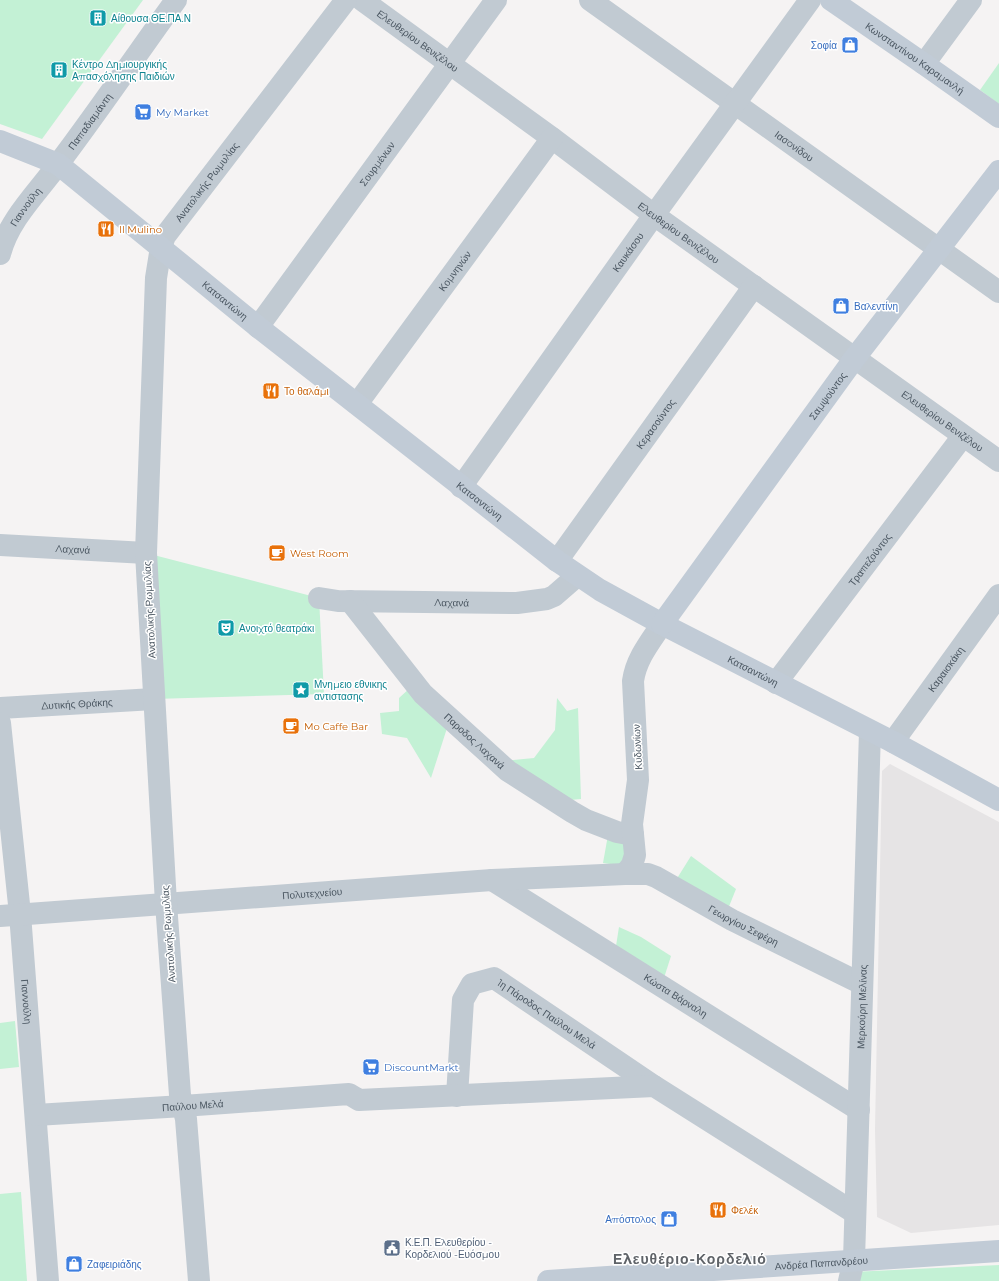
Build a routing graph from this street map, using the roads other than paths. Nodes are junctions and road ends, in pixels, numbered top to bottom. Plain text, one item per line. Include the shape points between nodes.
1 (176, 0) edge
2 (346, 0) edge
3 (362, 0) edge
4 (496, 0) edge
5 (590, 0) edge
6 (810, 0) edge
7 (831, 0) edge
8 (971, 0) edge
9 (450, 63) junction
10 (924, 64) junction
11 (735, 104) junction
12 (999, 118) edge
13 (552, 138) junction
14 (0, 141) edge
15 (58, 164) junction
16 (999, 171) edge
17 (654, 215) junction
18 (161, 247) junction
19 (939, 248) junction
20 (0, 254) edge
21 (754, 286) junction
22 (999, 292) edge
23 (258, 327) junction
24 (854, 359) junction
25 (357, 404) junction
26 (963, 436) junction
27 (999, 461) edge
28 (461, 487) junction
29 (0, 544) edge
30 (146, 553) junction
31 (557, 561) junction
32 (577, 576) junction
33 (999, 596) edge
34 (319, 598) dead end
35 (350, 601) junction
36 (662, 624) junction
37 (776, 683) junction
38 (154, 699) junction
39 (0, 708) edge
40 (0, 723) edge
41 (870, 731) junction
42 (893, 742) junction
43 (999, 800) edge
44 (633, 835) junction
45 (625, 874) junction
46 (492, 880) junction
47 (166, 903) junction
48 (10, 915) edge
49 (862, 984) junction
50 (654, 1086) junction
51 (457, 1096) junction
52 (183, 1106) junction
53 (859, 1110) junction
54 (36, 1115) junction
55 (856, 1213) junction
56 (999, 1250) edge
57 (854, 1260) junction
58 (48, 1281) edge
59 (199, 1281) edge
60 (548, 1281) edge
61 (849, 1281) edge

1 - 15 street, Παπαδιαμάντη
2 - 18 street, Ανατολικής Ρωμυλίας via 165,236
3 - 9 street, Ελευθερίου Βενιζέλου
4 - 9 street, Σουρμένων
5 - 11 street, Ιασoνίδου
6 - 11 street, Καυκάσου
7 - 10 street, Κωνσταντίνου Καραμανλή
8 - 10 street
9 - 13 street, Ελευθερίου Βενιζέλου
9 - 23 street, Σουρμένων
10 - 12 street, Κωνσταντίνου Καραμανλή
11 - 17 street, Καυκάσου
11 - 19 street, Ιασoνίδου
13 - 17 street, Ελευθερίου Βενιζέλου
13 - 25 street, Κομνηνών
14 - 15 street, Κατσαντώνη
15 - 18 street, Κατσαντώνη
15 - 20 street, Γιαννούλη via 11,227
16 - 19 street, Σαμψούντος
17 - 21 street, Ελευθερίου Βενιζέλου
17 - 28 street, Καυκάσου
18 - 23 street, Κατσαντώνη
18 - 30 street, Ανατολικής Ρωμυλίας via 156,278
19 - 22 street, Ιασoνίδου
19 - 24 street, Σαμψούντος
21 - 24 street, Ελευθερίου Βενιζέλου
21 - 31 street, Κερασούντος
23 - 25 street, Κατσαντώνη
24 - 26 street, Ελευθερίου Βενιζέλου
24 - 36 street, Σαμψούντος
25 - 28 street, Κατσαντώνη
26 - 27 street, Ελευθερίου Βενιζέλου
26 - 37 street, Τραπεζούντος
28 - 31 street, Κατσαντώνη
29 - 30 street, Λαχανά
30 - 38 street, Ανατολικής Ρωμυλίας
31 - 32 street, Κατσαντώνη
32 - 35 street, Λαχανά via 554,596 517,603
32 - 36 street, Κατσαντώνη
33 - 42 street, Καραισκάκη
34 - 35 street, Λαχανά via 338,602
35 - 44 street, Παροδος Λαχανά via 422,694 508,772 586,820 617,832
36 - 37 street, Κατσαντώνη
36 - 44 street, Κυδωνίων via 637,663 633,681 638,791 633,815
37 - 41 street, Κατσαντώνη
38 - 39 street, Δυτικής Θράκης
38 - 47 street, Ανατολικής Ρωμυλίας
40 - 48 street, Γιαννούλη
41 - 42 street, Κατσαντώνη
41 - 49 street, Μερκούρη Μελίνας
42 - 43 street, Κατσαντώνη
44 - 45 street, Κυδωνίων via 634,861
45 - 46 street, Πολυτεχνείου
45 - 49 street, Γεωργίου Σεφέρη via 648,874 656,877 732,920
46 - 47 street, Πολυτεχνείου
46 - 53 street, Κώστα Βάρναλη
47 - 48 street, Πολυτεχνείου
47 - 52 street, Ανατολικής Ρωμυλίας via 180,1095
48 - 54 street, Γιαννούλη
49 - 53 street, Μερκούρη Μελίνας
50 - 51 street
50 - 51 street, 1η Πάροδος Παύλου Μελά via 494,978 472,984 463,1000
50 - 55 street, 1η Πάροδος Παύλου Μελά
51 - 52 street, Παύλου Μελά via 359,1100 348,1094
52 - 54 street, Παύλου Μελά
52 - 59 street, Ανατολικής Ρωμυλίας
53 - 55 street, Μερκούρη Μελίνας
54 - 58 street, Γιαννούλη
55 - 57 street, Μερκούρη Μελίνας
56 - 57 street, Ανδρέα Παπανδρέου
57 - 60 street, Ανδρέα Παπανδρέου
57 - 61 street, Μερκούρη Μελίνας

